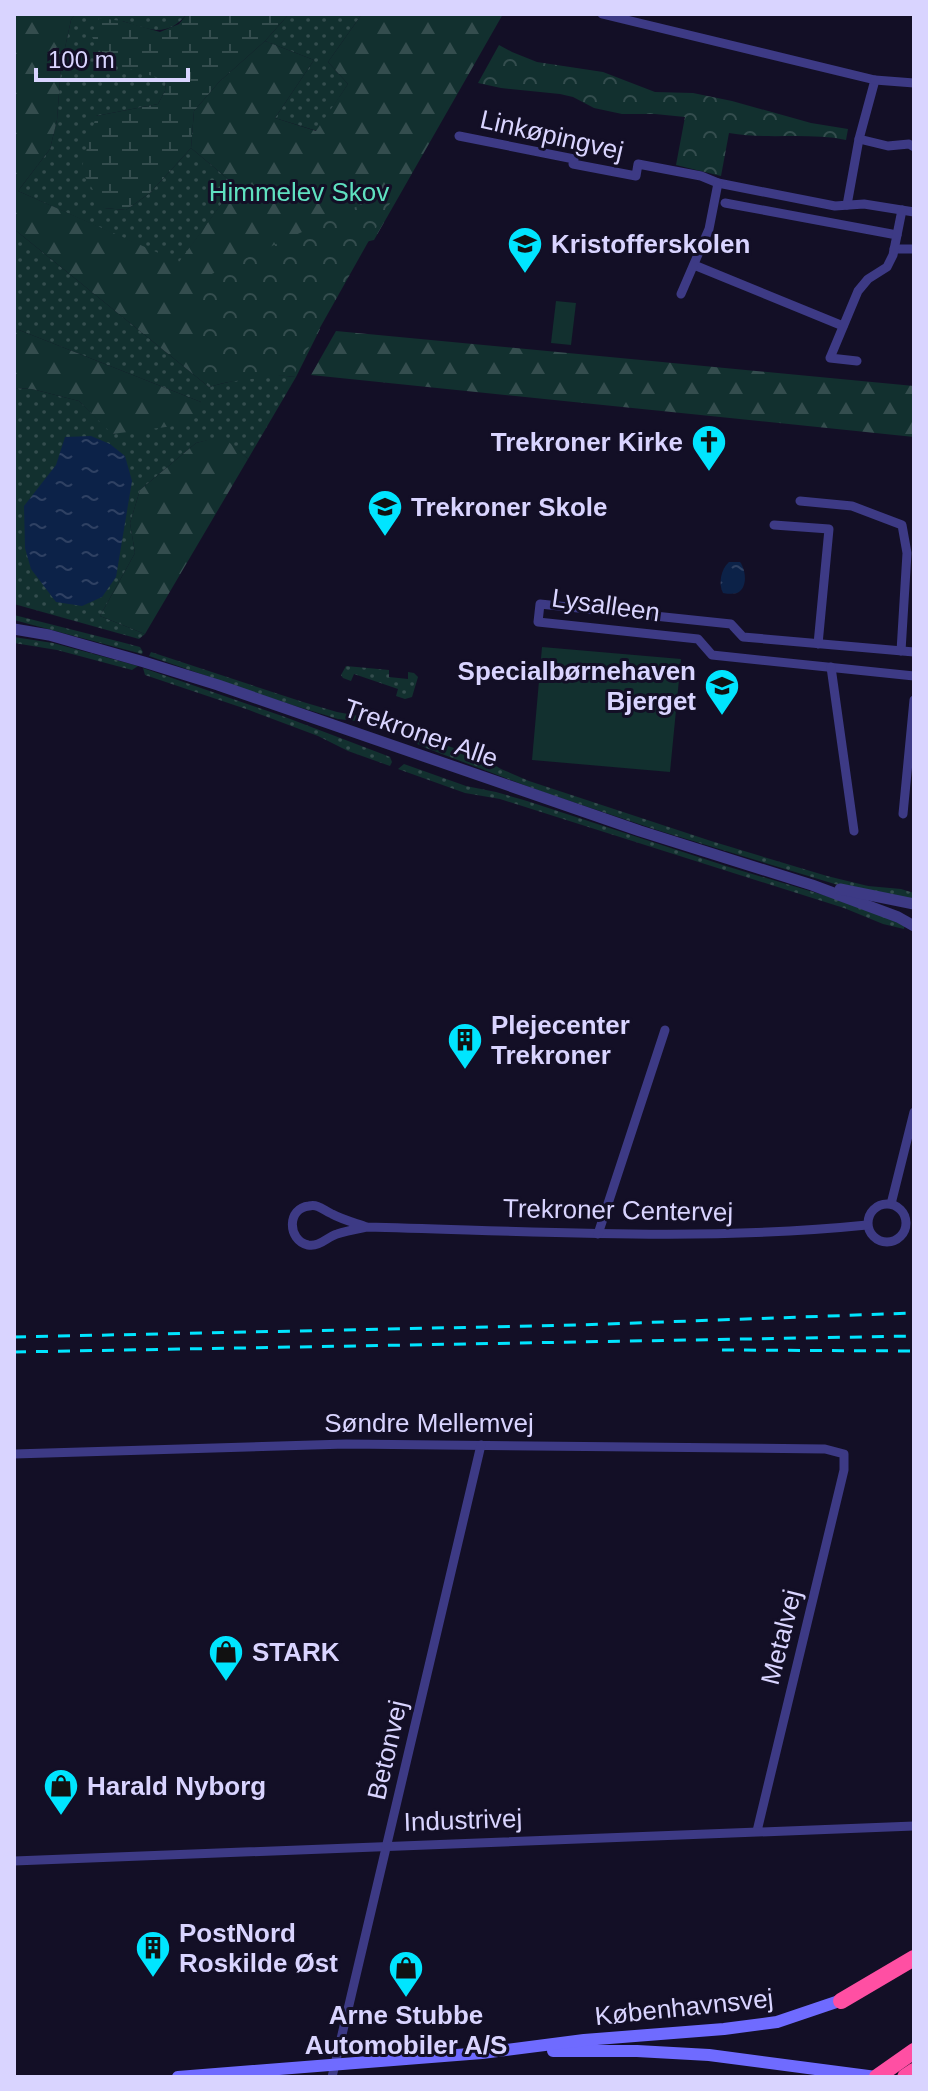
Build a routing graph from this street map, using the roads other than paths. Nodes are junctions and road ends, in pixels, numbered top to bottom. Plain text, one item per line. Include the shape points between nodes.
1 (602, 14) edge
2 (875, 80) junction
3 (914, 83) edge
4 (459, 136) dead end
5 (859, 139) junction
6 (914, 147) edge
7 (718, 183) junction
8 (725, 203) dead end
9 (847, 205) junction
10 (902, 210) junction
11 (914, 212) edge
12 (897, 235) junction
13 (894, 249) junction
14 (914, 249) edge
15 (694, 265) junction
16 (681, 294) dead end
17 (843, 326) junction
18 (857, 361) dead end
19 (800, 501) dead end
20 (774, 525) dead end
21 (699, 620) junction
22 (14, 629) edge
23 (698, 639) junction
24 (818, 644) junction
25 (901, 651) junction
26 (914, 652) edge
27 (831, 667) junction
28 (914, 676) edge
29 (914, 700) edge
30 (903, 814) dead end
31 (854, 831) dead end
32 (812, 885) junction
33 (914, 904) edge
34 (914, 926) edge
35 (665, 1030) dead end
36 (914, 1112) edge
37 (909, 1152) edge
38 (891, 1204) junction
39 (867, 1225) junction
40 (910, 1225) edge
41 (367, 1227) junction
42 (598, 1234) junction
43 (481, 1445) junction
44 (14, 1454) edge
45 (844, 1454) joint
46 (914, 1826) edge
47 (757, 1831) junction
48 (387, 1845) junction
49 (14, 1861) edge
50 (914, 1958) edge
51 (914, 1966) edge
52 (841, 2001) junction
53 (497, 2051) junction
54 (914, 2051) edge
55 (333, 2071) edge
56 (914, 2071) edge
57 (899, 2072) edge
58 (178, 2077) edge
59 (877, 2077) edge

1 - 2 street
2 - 3 street
2 - 5 street
4 - 7 street, Linkøpingvej via 636,176 638,164
5 - 6 street
5 - 9 street
7 - 9 street, Linkøpingvej
7 - 15 street via 709,229
8 - 12 street
9 - 10 street, Linkøpingvej
10 - 11 street, Linkøpingvej
10 - 12 street
12 - 13 street
13 - 14 street
13 - 17 street via 887,267 858,291
15 - 16 street
15 - 17 street
17 - 18 street via 830,358
19 - 25 street via 852,506 902,525 907,553
20 - 24 street via 829,529
21 - 23 street
21 - 23 street, Lysalleen via 540,604 538,622
21 - 24 street, Lysalleen via 731,624 743,637
22 - 32 street, Trekroner Alle via 159,666
23 - 27 street, Lysalleen via 712,655
24 - 25 street, Lysalleen
25 - 26 street, Lysalleen
27 - 28 street, Lysalleen
27 - 31 street
29 - 30 street
32 - 33 street, Trekroner Alle
32 - 34 street, Trekroner Alle
35 - 42 street
36 - 37 street
37 - 38 street
38 - 39 street via 874,1208
38 - 40 street
39 - 40 street via 875,1238 888,1243
39 - 42 street, Trekroner Centervej via 742,1234
41 - 41 street, Trekroner Centervej via 313,1205 303,1207 292,1222 293,1232 306,1245
41 - 42 street, Trekroner Centervej
43 - 44 street, Søndre Mellemvej
43 - 45 street, Søndre Mellemvej via 825,1449
43 - 48 street, Betonvej
45 - 47 street, Metalvej
46 - 47 street, Industrivej
47 - 48 street, Industrivej
48 - 49 street, Industrivej
48 - 55 street, Betonvej
50 - 52 highway
51 - 52 main road, Københavnsvej
52 - 53 main road, Københavnsvej via 777,2022
53 - 55 main road, Københavnsvej
53 - 59 main road, Københavnsvej via 709,2055
54 - 57 highway
55 - 58 main road, Københavnsvej
56 - 57 highway
57 - 59 highway

